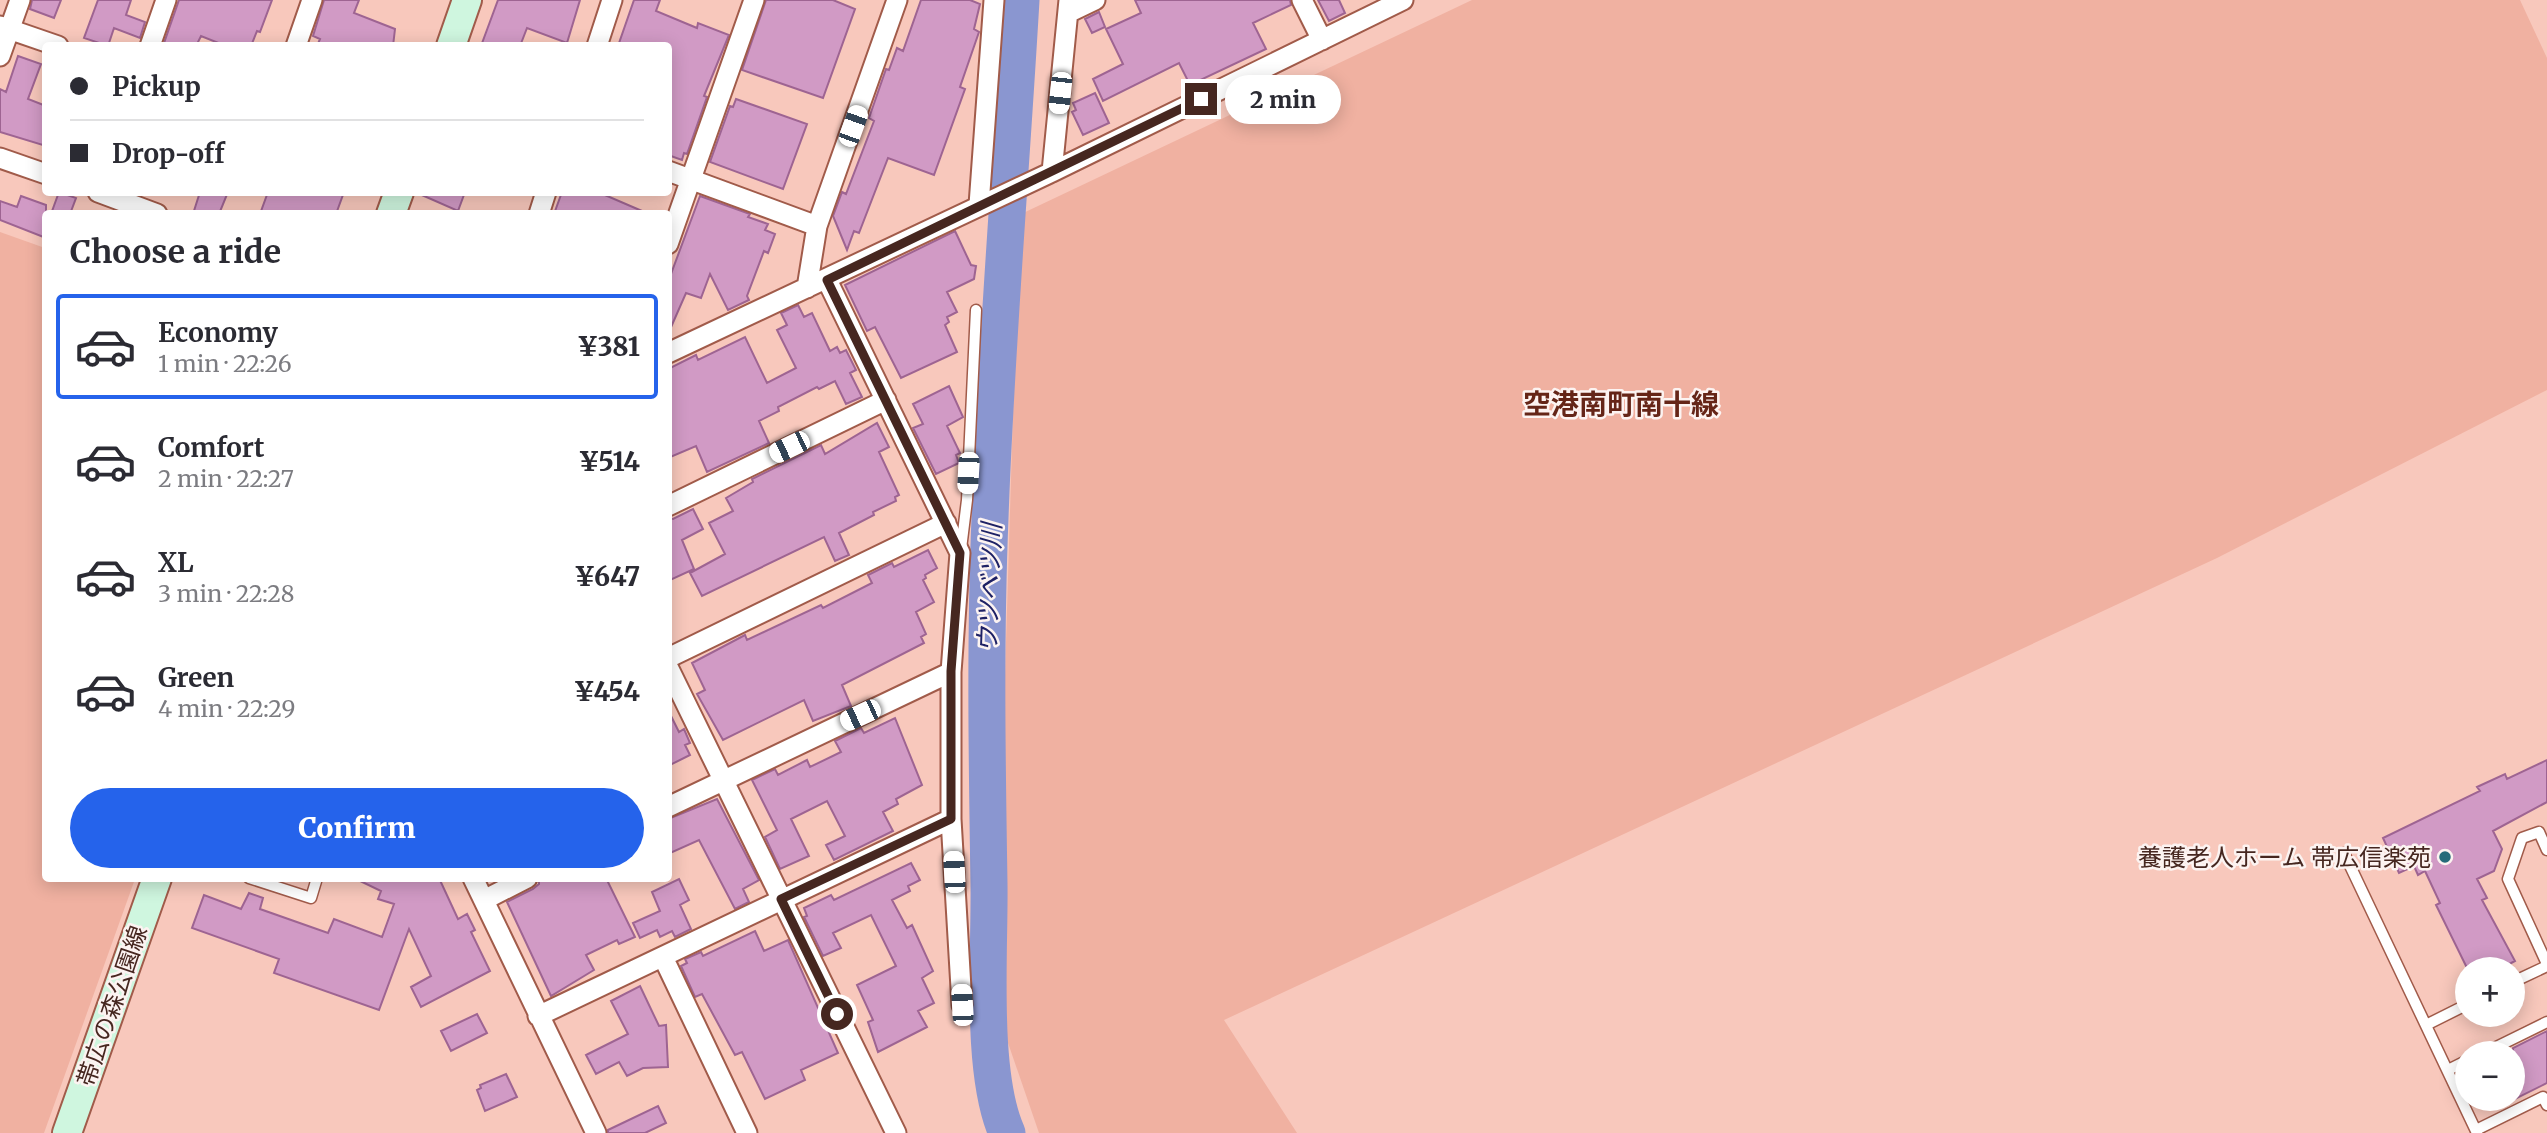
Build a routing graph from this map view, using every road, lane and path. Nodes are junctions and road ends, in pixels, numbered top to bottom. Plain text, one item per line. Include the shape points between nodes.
1 (20, 0) edge
2 (166, 0) edge
3 (312, 0) edge
4 (467, 0) edge
5 (612, 0) edge
6 (754, 0) edge
7 (897, 0) edge
8 (994, 0) edge
9 (1095, 0) edge
10 (1302, 0) edge
11 (1403, 0) edge
12 (1068, 7) edge
13 (5, 27) edge
14 (1322, 40) junction
15 (47, 42) edge
16 (151, 42) edge
17 (297, 42) edge
18 (452, 42) edge
19 (598, 42) edge
20 (0, 56) edge
21 (0, 158) edge
22 (672, 172) edge
23 (1052, 172) junction
24 (42, 173) edge
25 (691, 179) junction
26 (109, 196) edge
27 (984, 203) junction
28 (147, 210) edge
29 (817, 226) junction
30 (672, 233) edge
31 (827, 280) junction
32 (807, 288) junction
33 (976, 310) dead end
34 (672, 351) edge
35 (886, 400) junction
36 (672, 504) edge
37 (946, 523) junction
38 (960, 553) junction
39 (672, 656) edge
40 (951, 671) junction
41 (672, 675) edge
42 (723, 779) junction
43 (672, 805) edge
44 (951, 819) junction
45 (2547, 850) edge
46 (2344, 853) dead end
47 (156, 882) edge
48 (261, 882) edge
49 (316, 882) edge
50 (475, 882) edge
51 (519, 882) edge
52 (781, 899) junction
53 (484, 900) junction
54 (663, 957) junction
55 (2547, 965) edge
56 (2525, 976) edge
57 (962, 1005) dead end
58 (2455, 1010) edge
59 (538, 1016) junction
60 (2547, 1022) edge
61 (2426, 1025) junction
62 (2508, 1041) edge
63 (2455, 1066) edge
64 (2448, 1070) junction
65 (2547, 1105) edge
66 (2477, 1131) edge
67 (67, 1133) edge
68 (596, 1133) edge
69 (747, 1133) edge
70 (896, 1133) edge

1 - 13 street
2 - 16 street
3 - 17 street
4 - 18 main road
5 - 19 street
6 - 25 street
7 - 29 street
8 - 27 street
9 - 12 street
10 - 14 street
11 - 14 street
12 - 23 street
13 - 15 street
13 - 20 street
14 - 23 street
21 - 24 street
22 - 25 street
23 - 27 street
25 - 29 street
25 - 30 street
26 - 28 street
27 - 31 street
29 - 32 street
31 - 32 street
31 - 35 street
32 - 34 street
33 - 38 lane via 967,500
35 - 36 street
35 - 37 street
37 - 38 street
37 - 39 street
38 - 40 street
40 - 42 street
40 - 44 street
41 - 42 street
42 - 43 street
42 - 52 street
44 - 52 street
44 - 57 street
45 - 55 lane via 2539,832 2522,838 2508,879
46 - 61 lane
47 - 67 main road, 帯広の森公園線
48 - 49 lane via 310,898
50 - 53 street
51 - 53 street
52 - 54 street
52 - 70 street
53 - 59 street
54 - 59 street
54 - 69 street
55 - 56 lane
58 - 61 lane
59 - 68 street
60 - 62 lane
61 - 64 lane
63 - 64 lane
64 - 66 lane
65 - 66 lane via 2543,1097

